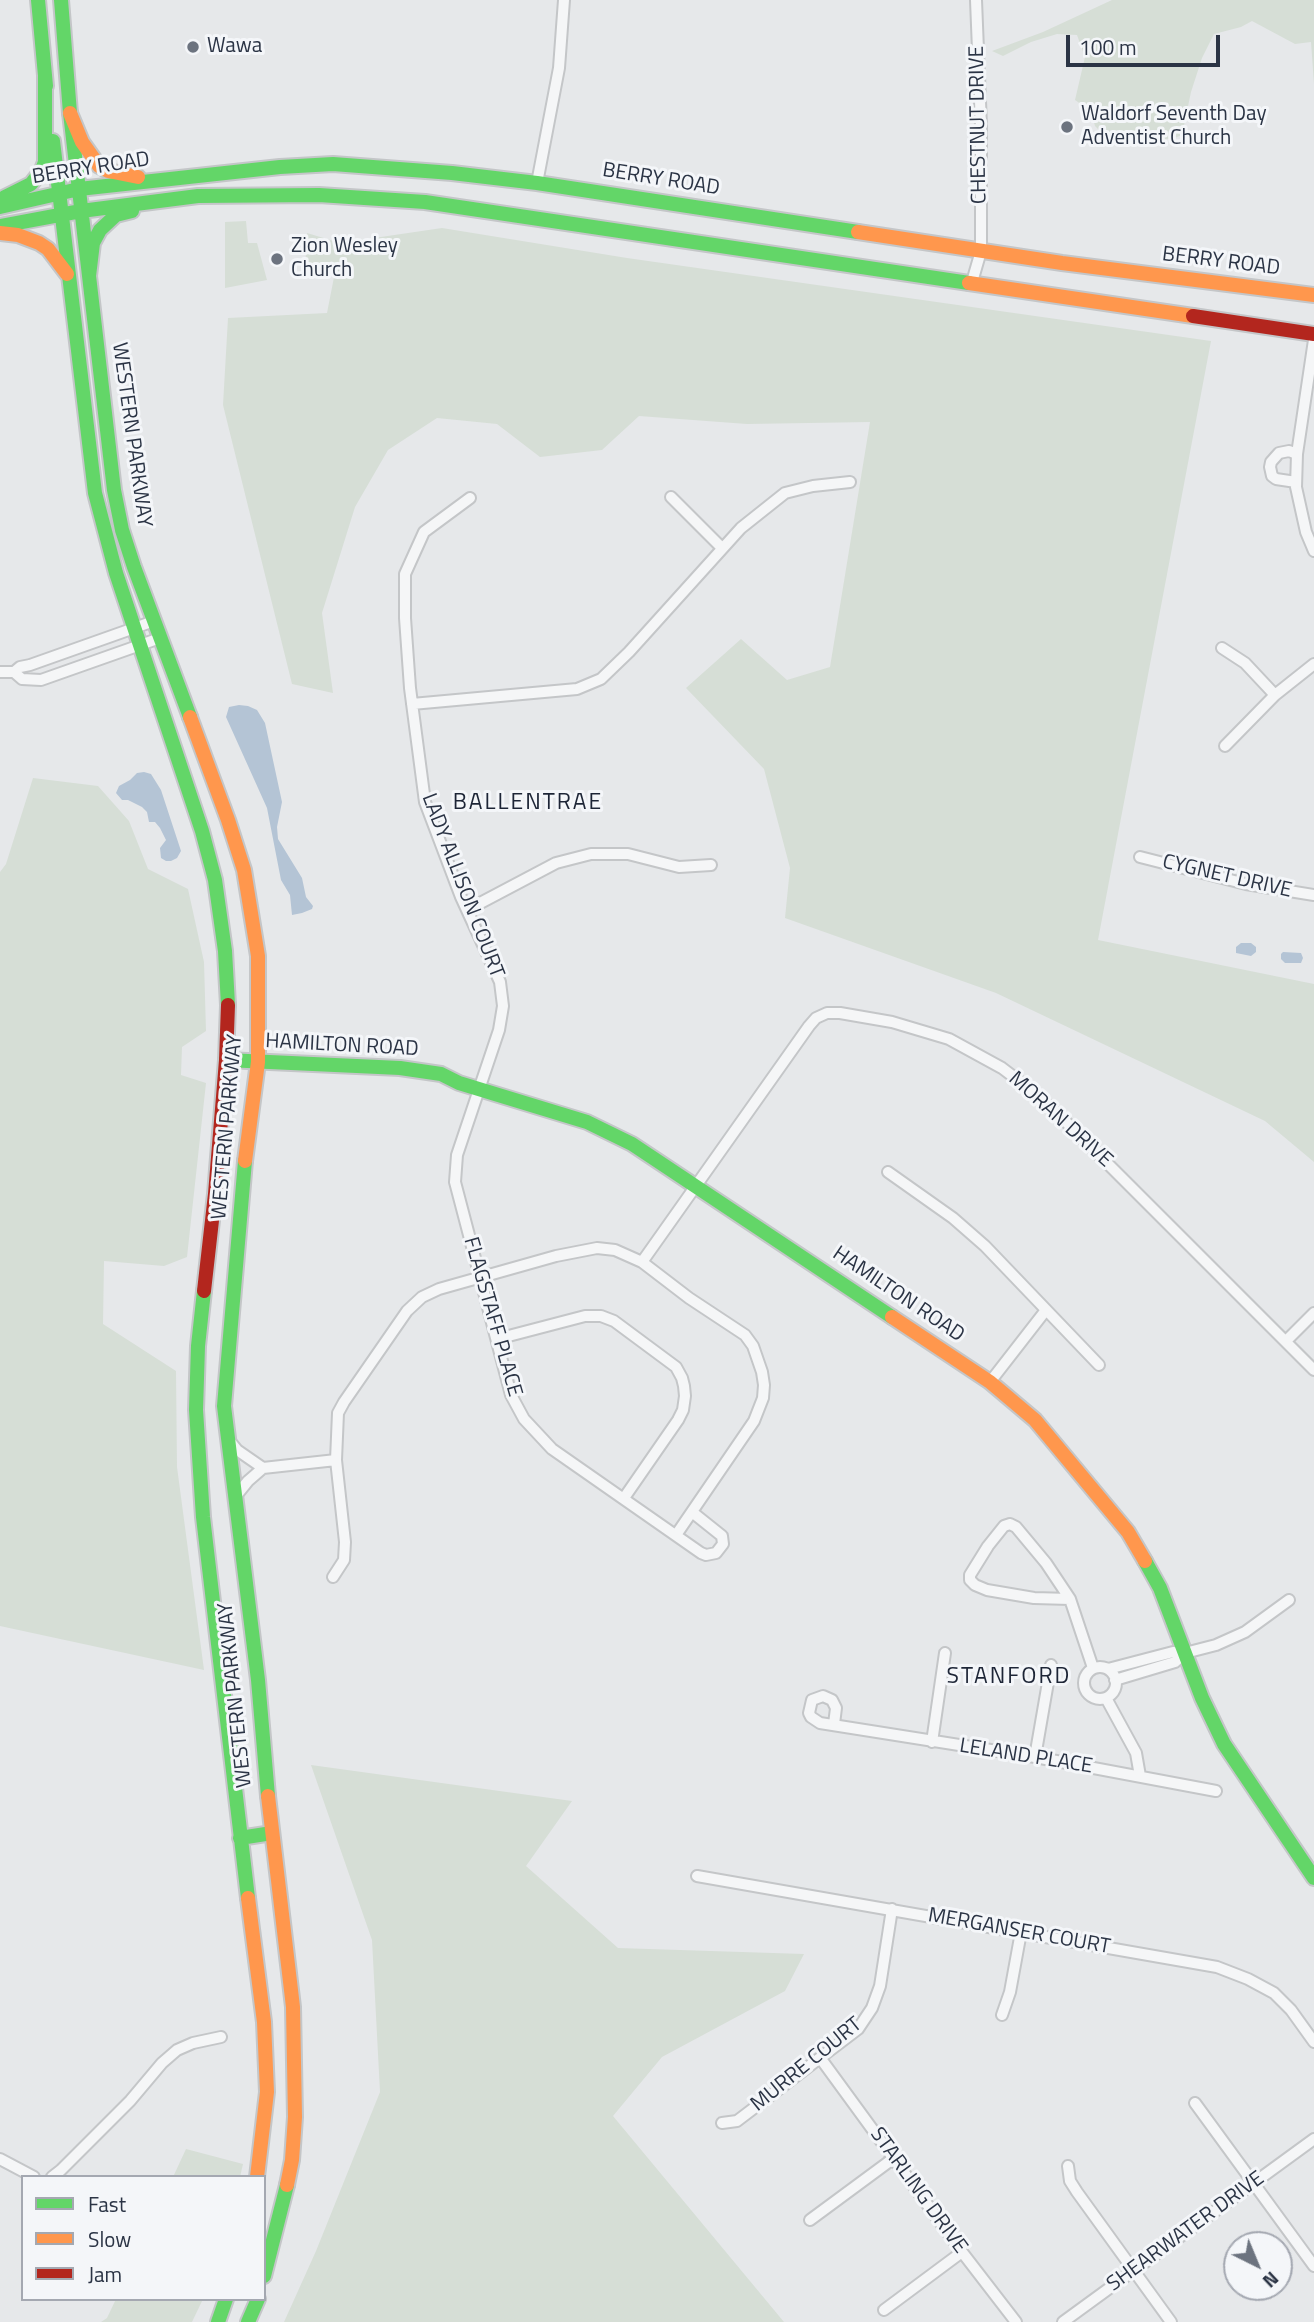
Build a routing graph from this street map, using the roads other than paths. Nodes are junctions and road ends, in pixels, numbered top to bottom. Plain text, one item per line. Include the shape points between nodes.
1 (38, 0) edge
2 (61, 0) edge
3 (564, 0) edge
4 (976, 0) edge
5 (45, 76) junction
6 (70, 114) junction
7 (156, 180) junction
8 (537, 183) junction
9 (79, 189) junction
10 (58, 192) junction
11 (174, 199) junction
12 (0, 200) edge
13 (0, 206) edge
14 (81, 211) junction
15 (61, 215) junction
16 (0, 226) edge
17 (0, 233) edge
18 (981, 251) junction
19 (67, 274) junction
20 (89, 276) junction
21 (972, 282) junction
22 (1314, 295) edge
23 (1314, 334) edge
24 (1314, 340) edge
25 (1297, 454) junction
26 (850, 482) dead end
27 (1296, 482) junction
28 (671, 497) dead end
29 (470, 498) dead end
30 (722, 548) junction
31 (1314, 551) edge
32 (154, 621) junction
33 (135, 628) junction
34 (160, 638) junction
35 (140, 645) junction
36 (1222, 648) dead end
37 (1314, 664) edge
38 (0, 672) edge
39 (14, 673) junction
40 (1275, 695) junction
41 (412, 704) junction
42 (1225, 746) dead end
43 (1140, 857) dead end
44 (711, 865) dead end
45 (1314, 895) edge
46 (467, 910) junction
47 (226, 1060) junction
48 (258, 1062) junction
49 (480, 1089) junction
50 (888, 1172) dead end
51 (694, 1186) junction
52 (642, 1262) junction
53 (480, 1277) junction
54 (1046, 1310) junction
55 (1314, 1313) edge
56 (497, 1339) junction
57 (1286, 1341) junction
58 (1099, 1364) dead end
59 (1314, 1370) edge
60 (990, 1382) junction
61 (228, 1439) junction
62 (336, 1460) junction
63 (263, 1468) junction
64 (235, 1497) junction
65 (624, 1498) junction
66 (692, 1512) junction
67 (676, 1535) junction
68 (334, 1577) dead end
69 (1070, 1599) junction
70 (1289, 1600) dead end
71 (945, 1653) dead end
72 (1185, 1653) junction
73 (1051, 1665) dead end
74 (1093, 1668) junction
75 (1108, 1669) junction
76 (1115, 1680) junction
77 (1107, 1698) junction
78 (834, 1724) dead end
79 (932, 1742) junction
80 (1035, 1757) junction
81 (1140, 1776) junction
82 (1216, 1791) dead end
83 (272, 1833) junction
84 (240, 1838) junction
85 (697, 1876) dead end
86 (1314, 1878) edge
87 (892, 1909) junction
88 (1021, 1932) junction
89 (1002, 2015) dead end
90 (221, 2037) dead end
91 (1314, 2042) edge
92 (821, 2059) junction
93 (1195, 2103) dead end
94 (722, 2123) dead end
95 (1313, 2141) edge
96 (894, 2158) junction
97 (0, 2159) edge
98 (1068, 2166) dead end
99 (30, 2175) edge
100 (54, 2175) edge
101 (257, 2175) edge
102 (1253, 2183) junction
103 (810, 2220) dead end
104 (962, 2252) junction
105 (1314, 2266) edge
106 (266, 2269) edge
107 (1134, 2270) junction
108 (225, 2301) edge
109 (257, 2301) edge
110 (884, 2310) dead end
111 (218, 2322) edge
112 (248, 2322) edge
113 (1017, 2322) edge
114 (1063, 2322) edge
115 (1171, 2322) edge

1 - 5 main road, WESTERN PARKWAY
2 - 6 main road, WESTERN PARKWAY
3 - 8 street via 559,68
4 - 18 street, CHESTNUT DRIVE
5 - 10 main road, WESTERN PARKWAY
5 - 12 main road via 47,151 42,170 23,190
6 - 7 main road via 99,166
6 - 9 main road, WESTERN PARKWAY
7 - 8 main road, BERRY ROAD via 333,164
7 - 9 main road, BERRY ROAD
8 - 18 main road, BERRY ROAD
9 - 10 main road, BERRY ROAD
9 - 14 main road, WESTERN PARKWAY
10 - 13 main road, BERRY ROAD
10 - 15 main road, WESTERN PARKWAY
11 - 14 main road, BERRY ROAD
11 - 20 main road via 116,215 107,222 93,243
11 - 21 main road, BERRY ROAD via 258,194 425,202
14 - 15 main road, BERRY ROAD
14 - 20 main road, WESTERN PARKWAY
15 - 16 main road, BERRY ROAD
15 - 19 main road, WESTERN PARKWAY
17 - 19 main road via 39,243
18 - 21 street, CHESTNUT DRIVE
18 - 22 main road, BERRY ROAD
19 - 33 main road, WESTERN PARKWAY via 95,493
20 - 32 main road, WESTERN PARKWAY via 114,491 122,530
21 - 23 main road, BERRY ROAD
24 - 25 street
25 - 27 street
25 - 27 street via 1279,453 1270,467 1276,479
26 - 30 street via 785,493
27 - 31 street
28 - 30 street
29 - 41 street, LADY ALLISON COURT via 424,532 405,574
30 - 41 street via 601,679 577,689
32 - 33 street
32 - 34 main road, WESTERN PARKWAY
33 - 35 main road, WESTERN PARKWAY
33 - 39 street via 20,667
34 - 35 street
34 - 48 main road, WESTERN PARKWAY via 244,870 258,956
35 - 39 street via 41,680 22,679
35 - 47 main road, WESTERN PARKWAY via 215,880 228,996
36 - 40 street via 1245,663
37 - 40 street
38 - 39 street
40 - 42 street
41 - 46 street, LADY ALLISON COURT via 425,802
43 - 45 street, CYGNET DRIVE via 1246,884
44 - 46 street via 679,867 628,854 591,854 556,863
46 - 49 street, LADY ALLISON COURT via 500,982 503,1006
47 - 48 main road, HAMILTON ROAD
47 - 84 main road, WESTERN PARKWAY via 196,1410
48 - 49 main road, HAMILTON ROAD via 400,1068 441,1074
48 - 61 main road, WESTERN PARKWAY via 224,1406
49 - 51 main road, HAMILTON ROAD via 587,1122 632,1144
49 - 53 street, FLAGSTAFF PLACE via 455,1173
50 - 54 street via 953,1218
51 - 52 street, MORAN DRIVE
51 - 57 street, MORAN DRIVE via 816,1018 840,1013 892,1022 949,1039 1027,1087
51 - 60 main road, HAMILTON ROAD
52 - 53 street via 597,1248
52 - 66 street via 745,1335 762,1372 763,1398 754,1421
53 - 56 street, FLAGSTAFF PLACE
53 - 62 street via 422,1297 407,1311 338,1413
54 - 58 street
54 - 60 street
55 - 57 street
56 - 65 street, FLAGSTAFF PLACE via 512,1395 531,1429 552,1449
56 - 65 street via 601,1316 676,1367 684,1386 683,1410
57 - 59 street, MORAN DRIVE
60 - 72 main road, HAMILTON ROAD via 1035,1420 1128,1532 1160,1588
61 - 63 street
61 - 64 main road, WESTERN PARKWAY
62 - 63 street
62 - 68 street via 345,1542 344,1560
63 - 64 street
64 - 83 main road, WESTERN PARKWAY
65 - 67 street, FLAGSTAFF PLACE
66 - 67 street
66 - 67 street, FLAGSTAFF PLACE via 722,1536 721,1549 706,1555
69 - 69 street via 1046,1563 1010,1524 988,1546 970,1575 975,1586 987,1590
69 - 74 street
70 - 72 street via 1245,1632
71 - 79 street
72 - 75 street
72 - 76 street via 1175,1662
72 - 86 main road, HAMILTON ROAD via 1224,1744
73 - 80 street
74 - 75 street
74 - 77 street via 1085,1676 1084,1687 1090,1696
75 - 76 street
76 - 77 street
77 - 81 street via 1136,1752
78 - 79 street, LELAND PLACE
79 - 80 street, LELAND PLACE
80 - 81 street, LELAND PLACE
81 - 82 street, LELAND PLACE
83 - 84 main road
83 - 106 main road, WESTERN PARKWAY via 293,2007 295,2117 292,2160
84 - 101 main road, WESTERN PARKWAY via 264,2022 267,2092
85 - 87 street, MERGANSER COURT
87 - 88 street, MERGANSER COURT
87 - 92 street, MURRE COURT via 872,2008 858,2029
88 - 89 street
88 - 91 street, MERGANSER COURT via 1217,1967 1274,1993
90 - 100 street via 177,2050
92 - 94 street, MURRE COURT via 737,2121
92 - 96 street, STARLING DRIVE
93 - 102 street
95 - 102 street, SHEARWATER DRIVE
96 - 103 street
96 - 104 street, STARLING DRIVE
97 - 99 street
98 - 107 street via 1077,2192
102 - 105 street
102 - 107 street, SHEARWATER DRIVE
104 - 110 street
104 - 113 street, STARLING DRIVE
107 - 114 street, SHEARWATER DRIVE
107 - 115 street
108 - 111 main road
109 - 112 main road

